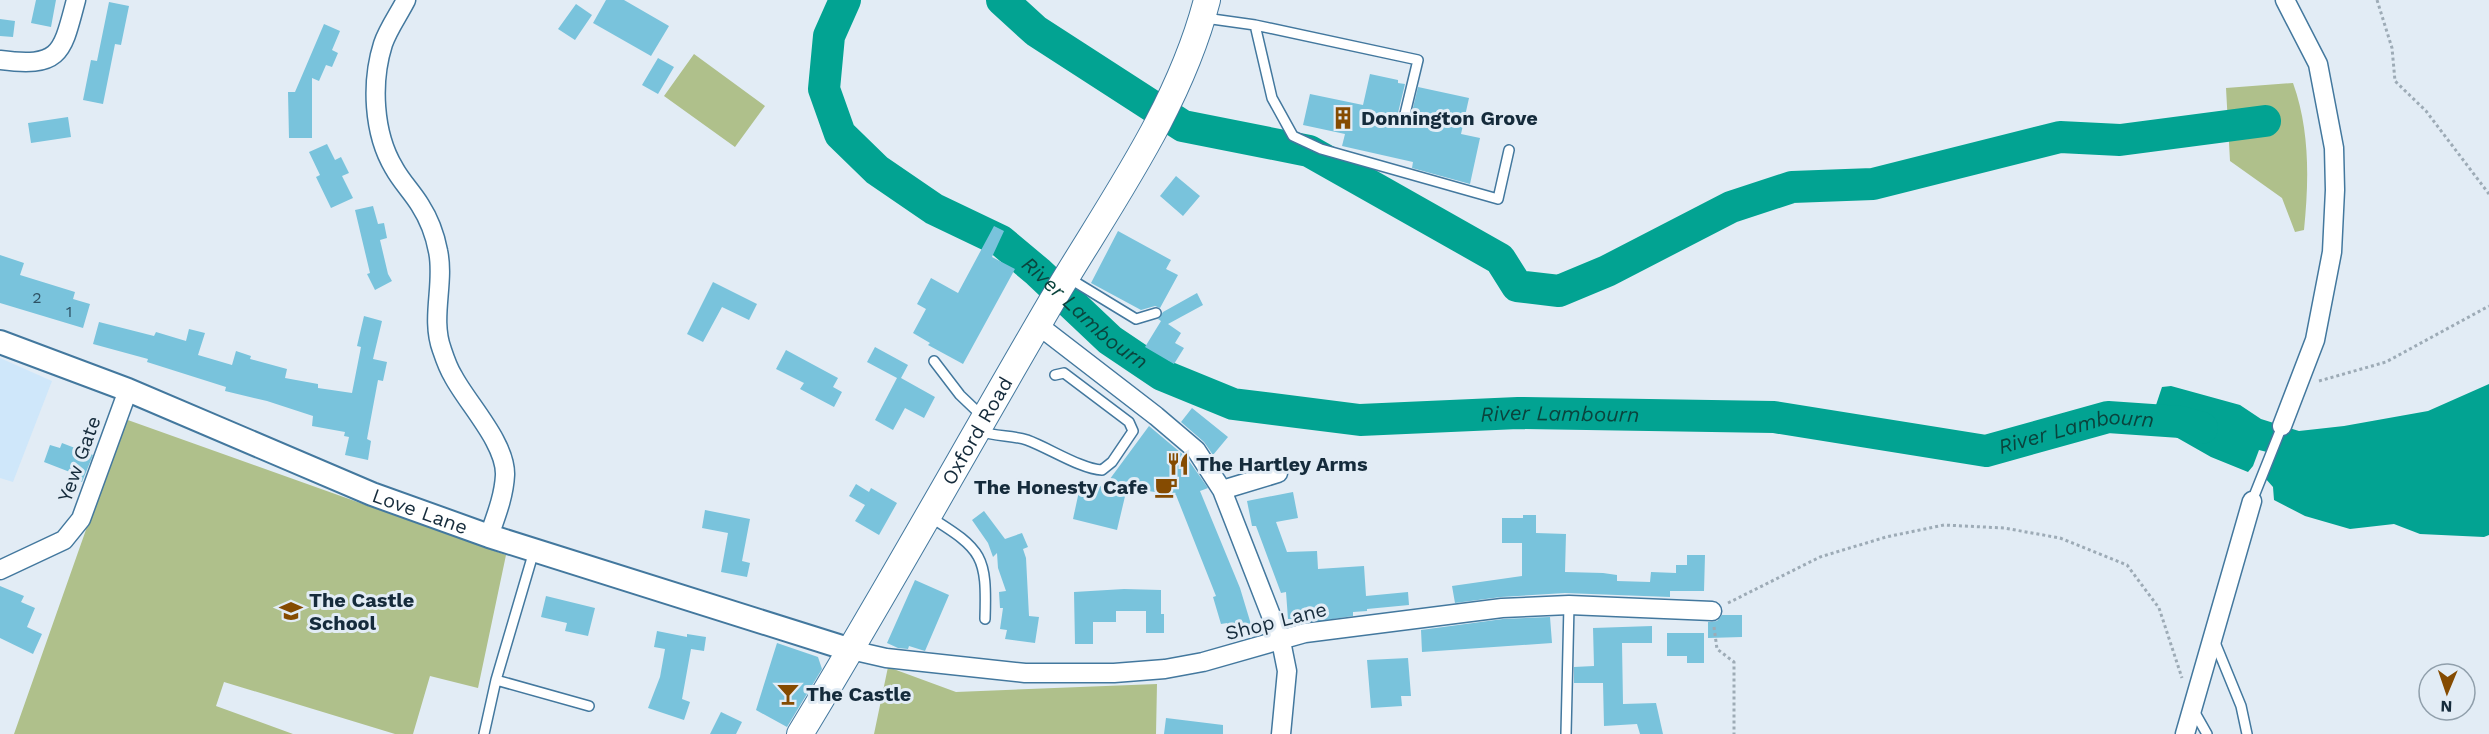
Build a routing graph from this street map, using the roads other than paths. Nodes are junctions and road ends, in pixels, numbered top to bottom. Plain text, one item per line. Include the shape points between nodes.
1 (76, 0) edge
2 (406, 0) edge
3 (2285, 0) edge
4 (1205, 9) edge
5 (1255, 25) junction
6 (0, 60) edge
7 (1404, 118) dead end
8 (1509, 150) dead end
9 (1054, 298) junction
10 (1156, 313) dead end
11 (0, 342) edge
12 (934, 361) dead end
13 (1055, 375) dead end
14 (128, 390) junction
15 (980, 424) junction
16 (2282, 426) joint
17 (1278, 473) dead end
18 (1221, 490) junction
19 (2252, 501) joint
20 (928, 515) junction
21 (489, 536) junction
22 (535, 550) junction
23 (0, 570) edge
24 (1569, 605) junction
25 (1712, 611) road end
26 (986, 619) dead end
27 (2213, 637) junction
28 (1281, 641) junction
29 (851, 650) junction
30 (496, 680) junction
31 (589, 706) dead end
32 (2193, 709) junction
33 (484, 734) edge
34 (800, 734) edge
35 (1281, 734) edge
36 (1566, 734) edge
37 (2185, 734) edge
38 (2207, 734) edge
39 (2247, 734) edge

1 - 6 street via 65,40 53,56 37,62
2 - 21 street via 384,42 376,73 378,118 393,167 420,204 433,231 439,254 437,316 441,347 453,376 498,448 505,472 503,494
3 - 16 street via 2318,64 2334,148 2335,190 2332,252 2315,339
4 - 5 lane
4 - 9 main road, Oxford Road via 1183,70 1154,129
5 - 7 lane via 1418,60
5 - 8 lane via 1272,98 1293,136 1321,149 1498,199
9 - 10 lane via 1136,319
9 - 15 main road, Oxford Road
9 - 18 street via 1156,416 1196,450
11 - 14 street, Love Lane
12 - 15 lane
13 - 15 lane via 1064,373 1129,422 1132,431 1112,462 1102,470 1090,469 1024,439 992,436
14 - 21 street, Love Lane via 372,494
14 - 23 street, Yew Gate via 81,519 64,540
15 - 20 main road, Oxford Road
16 - 19 lane
17 - 18 street
18 - 28 street
19 - 27 street
20 - 26 lane via 963,538 977,554 986,585
20 - 29 main road, Oxford Road
21 - 22 street, Love Lane
22 - 29 street, Love Lane
22 - 30 lane
24 - 25 street, Shop Lane
24 - 28 street, Shop Lane via 1478,611 1305,633
24 - 36 lane
27 - 32 street
27 - 39 lane via 2241,706
28 - 29 street, Shop Lane via 1165,669 1114,673 1025,673 886,658
28 - 35 street via 1287,671
29 - 34 main road, Oxford Road
30 - 31 lane
30 - 33 lane
32 - 37 street
32 - 38 lane

